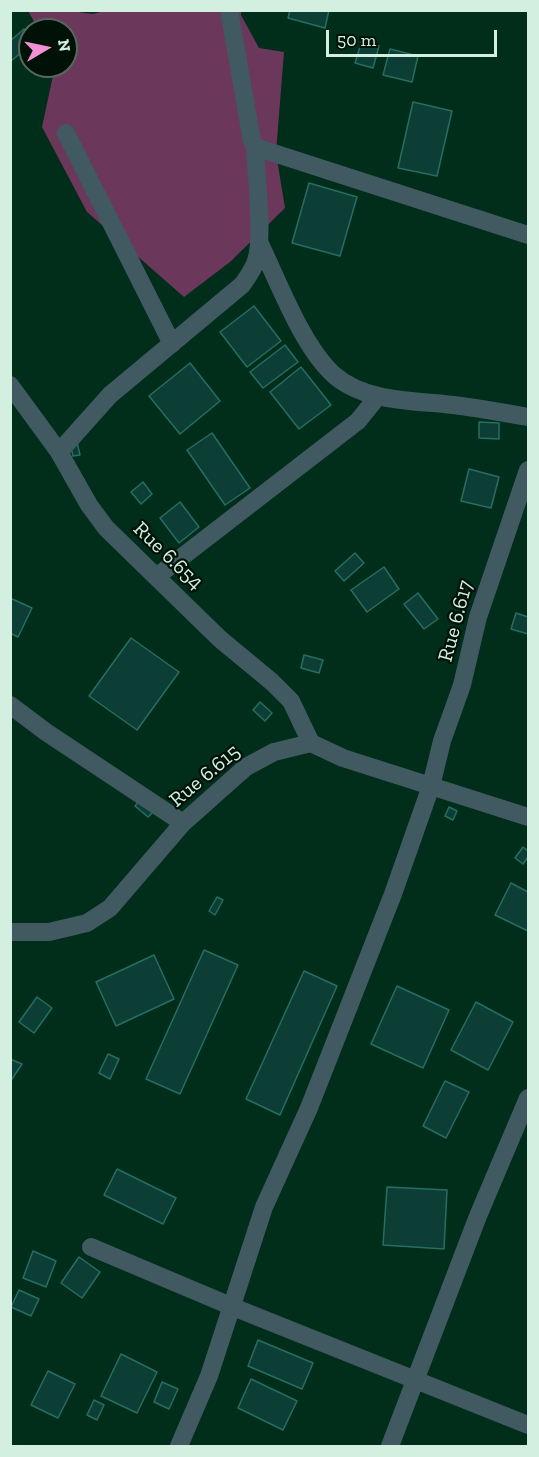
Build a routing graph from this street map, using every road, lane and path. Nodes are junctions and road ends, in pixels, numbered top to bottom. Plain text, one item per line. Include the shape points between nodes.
1 (229, 10) edge
2 (66, 133) dead end
3 (255, 147) junction
4 (528, 235) edge
5 (260, 244) junction
6 (172, 344) junction
7 (10, 385) edge
8 (378, 396) junction
9 (528, 417) edge
10 (59, 452) junction
11 (528, 470) edge
12 (156, 577) junction
13 (10, 705) edge
14 (311, 743) junction
15 (431, 786) junction
16 (528, 817) edge
17 (183, 823) junction
18 (10, 932) edge
19 (528, 1098) edge
20 (91, 1247) dead end
21 (233, 1307) junction
22 (416, 1380) junction
23 (528, 1425) edge
24 (179, 1446) edge
25 (390, 1446) edge

1 - 3 street
2 - 6 street
3 - 4 street
3 - 5 street
5 - 6 street via 256,261 242,285
5 - 8 street via 318,356 334,375 358,390
6 - 10 street via 110,395
7 - 10 street, Rue 6.654
8 - 9 street
8 - 12 street via 358,421
10 - 12 street, Rue 6.654 via 106,528
11 - 15 street, Rue 6.617 via 478,617
12 - 14 street, Rue 6.654 via 291,701
13 - 17 street
14 - 15 street via 343,758
14 - 17 street, Rue 6.615 via 274,752 246,767
15 - 16 street
15 - 21 street, Rue 6.617 via 309,1108 264,1207
17 - 18 street, Rue 6.615 via 110,908 87,923 49,932
19 - 22 street
20 - 21 street
21 - 22 street
21 - 24 street, Rue 6.617
22 - 23 street
22 - 25 street

